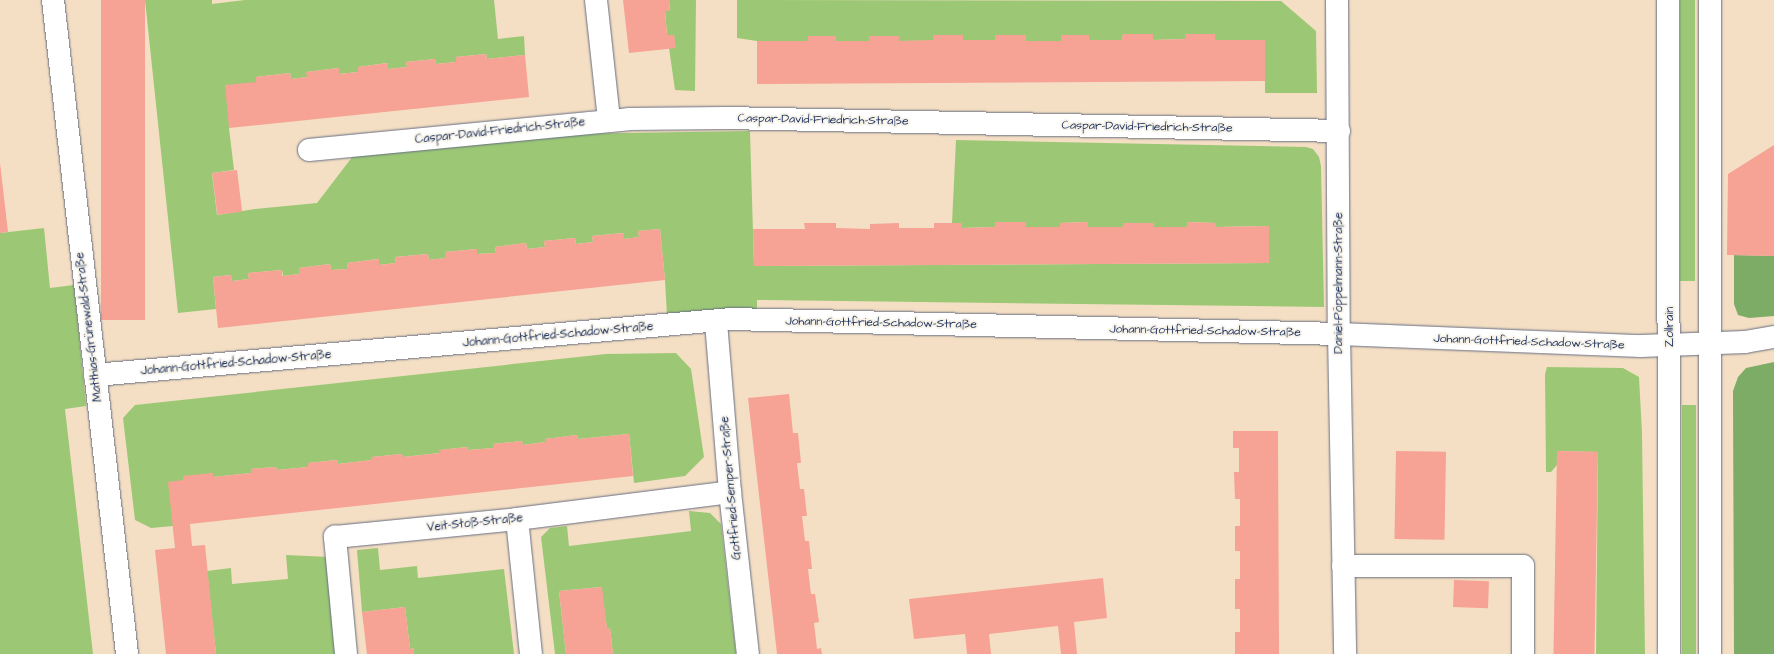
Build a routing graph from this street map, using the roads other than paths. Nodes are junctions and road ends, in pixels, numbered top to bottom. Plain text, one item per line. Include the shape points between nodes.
1 (53, 0) edge
2 (596, 0) edge
3 (1337, 0) edge
4 (1668, 0) edge
5 (1710, 0) edge
6 (610, 120) junction
7 (1339, 131) junction
8 (309, 150) dead end
9 (716, 322) junction
10 (1339, 334) junction
11 (1774, 337) edge
12 (1710, 343) junction
13 (1670, 344) junction
14 (95, 375) junction
15 (730, 492) junction
16 (517, 519) junction
17 (1343, 566) junction
18 (127, 654) edge
19 (346, 654) edge
20 (531, 654) edge
21 (748, 654) edge
22 (1345, 654) edge
23 (1523, 654) edge
24 (1669, 654) edge
25 (1710, 654) edge

1 - 14 street, Matthias-Grünewald-Straße
2 - 6 street
3 - 7 street, Daniel-Pöppelmann-Straße
4 - 13 street, Zollrain
5 - 12 street
6 - 7 street, Caspar-David-Friedrich-Straße via 733,118
6 - 8 street, Caspar-David-Friedrich-Straße
7 - 10 street, Daniel-Pöppelmann-Straße
9 - 10 street, Johann-Gottfried-Schadow-Straße via 731,320
9 - 14 street, Johann-Gottfried-Schadow-Straße
9 - 15 street, Gottfried-Semper-Straße
10 - 13 street, Johann-Gottfried-Schadow-Straße via 1538,343 1642,346
10 - 17 street, Daniel-Pöppelmann-Straße
11 - 12 street, Johann-Gottfried-Schadow-Straße via 1745,342
12 - 13 street, Johann-Gottfried-Schadow-Straße
12 - 25 street
13 - 24 street, Zollrain
14 - 18 street, Matthias-Grünewald-Straße
15 - 16 street, Veit-Stoß-Straße
15 - 21 street, Gottfried-Semper-Straße
16 - 19 street, Veit-Stoß-Straße via 335,537
16 - 20 street
17 - 22 street, Daniel-Pöppelmann-Straße
17 - 23 street via 1523,566

